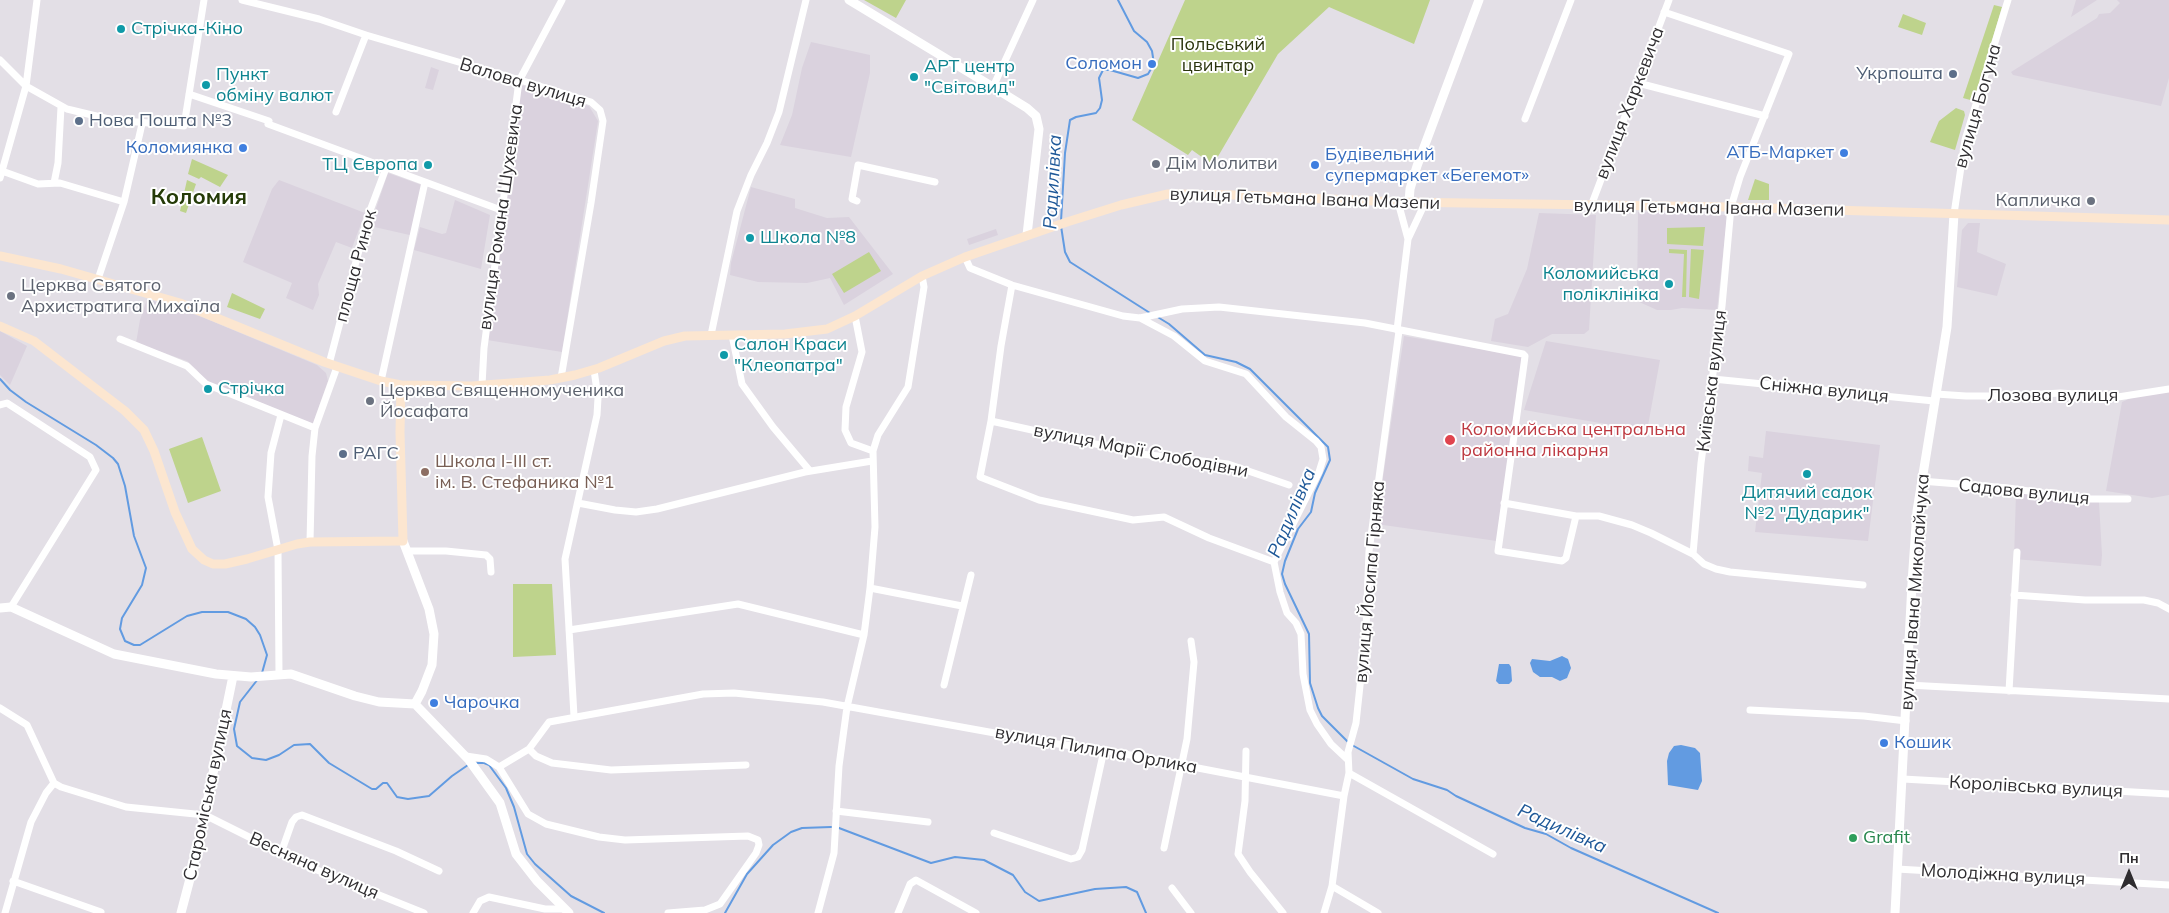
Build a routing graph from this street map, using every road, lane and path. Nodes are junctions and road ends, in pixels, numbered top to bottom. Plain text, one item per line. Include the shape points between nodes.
1 (37, 0) edge
2 (204, 0) edge
3 (242, 0) edge
4 (562, 0) edge
5 (806, 0) edge
6 (849, 0) edge
7 (1033, 0) edge
8 (1479, 0) edge
9 (1571, 0) edge
10 (1669, 0) edge
11 (2008, 0) edge
12 (1664, 12) junction
13 (366, 36) junction
14 (0, 60) edge
15 (520, 80) junction
16 (1638, 83) junction
17 (26, 86) junction
18 (993, 87) junction
19 (189, 94) junction
20 (61, 107) junction
21 (336, 112) dead end
22 (1765, 116) junction
23 (1524, 119) dead end
24 (142, 124) junction
25 (386, 168) junction
26 (1, 175) edge
27 (425, 182) junction
28 (935, 182) dead end
29 (54, 183) junction
30 (857, 201) dead end
31 (124, 202) junction
32 (1398, 202) junction
33 (1409, 202) junction
34 (1425, 203) junction
35 (1591, 206) junction
36 (1731, 207) junction
37 (502, 210) junction
38 (1954, 214) junction
39 (2169, 220) edge
40 (1027, 235) junction
41 (1408, 238) junction
42 (0, 256) edge
43 (965, 257) junction
44 (922, 276) junction
45 (98, 279) junction
46 (1012, 285) junction
47 (854, 316) junction
48 (1140, 318) junction
49 (0, 326) edge
50 (1398, 331) junction
51 (711, 335) junction
52 (732, 335) junction
53 (120, 339) dead end
54 (333, 365) junction
55 (594, 370) junction
56 (561, 378) junction
57 (1713, 379) junction
58 (381, 381) junction
59 (401, 385) junction
60 (482, 385) junction
61 (2169, 389) edge
62 (1935, 398) junction
63 (4, 404) edge
64 (281, 415) junction
65 (991, 422) junction
66 (315, 428) junction
67 (873, 451) junction
68 (872, 461) junction
69 (810, 471) junction
70 (1921, 480) junction
71 (1289, 485) dead end
72 (2128, 499) dead end
73 (578, 503) junction
74 (1504, 503) junction
75 (1576, 516) junction
76 (404, 541) junction
77 (310, 542) junction
78 (278, 550) junction
79 (408, 551) junction
80 (2017, 552) dead end
81 (1693, 554) junction
82 (1274, 562) junction
83 (491, 572) dead end
84 (971, 574) dead end
85 (1863, 585) dead end
86 (870, 588) junction
87 (2014, 596) junction
88 (962, 606) junction
89 (10, 607) junction
90 (0, 608) edge
91 (2169, 609) edge
92 (569, 630) junction
93 (864, 635) junction
94 (1191, 641) dead end
95 (279, 674) junction
96 (233, 676) junction
97 (1908, 684) junction
98 (944, 685) dead end
99 (2009, 690) junction
100 (2169, 699) edge
101 (415, 704) junction
102 (847, 707) junction
103 (0, 708) edge
104 (1750, 710) dead end
105 (574, 716) junction
106 (1906, 721) junction
107 (530, 749) junction
108 (1104, 750) junction
109 (1246, 751) dead end
110 (466, 756) junction
111 (1348, 760) junction
112 (1181, 764) junction
113 (746, 765) dead end
114 (499, 767) junction
115 (1349, 773) junction
116 (1245, 777) junction
117 (1903, 779) junction
118 (54, 783) junction
119 (2169, 794) edge
120 (1344, 796) junction
121 (836, 811) junction
122 (205, 815) junction
123 (928, 822) dead end
124 (994, 833) dead end
125 (1164, 848) dead end
126 (281, 853) junction
127 (1493, 854) dead end
128 (1897, 869) junction
129 (439, 871) dead end
130 (13, 881) junction
131 (2169, 884) edge
132 (1332, 886) junction
133 (1172, 888) dead end
134 (567, 911) edge
135 (101, 912) edge
136 (5, 913) edge
137 (180, 913) edge
138 (424, 913) edge
139 (473, 913) edge
140 (668, 913) edge
141 (818, 913) edge
142 (898, 913) edge
143 (976, 913) edge
144 (1191, 913) edge
145 (1283, 913) edge
146 (1324, 913) edge
147 (1378, 913) edge
148 (1895, 913) edge

1 - 17 street
2 - 19 street
3 - 13 street, Валова вулиця via 319,19
4 - 15 street, вулиця Романа Шухевича
5 - 51 street via 779,112 737,212
6 - 18 street
7 - 18 street
8 - 33 street via 1413,178
9 - 23 street
10 - 12 street, вулиця Харкевича
11 - 38 street, вулиця Богуна via 1965,140
12 - 16 street, вулиця Харкевича
12 - 22 street, Київська вулиця via 1789,54
13 - 15 street, Валова вулиця
13 - 21 street
14 - 17 street
15 - 37 street, вулиця Романа Шухевича
15 - 56 street, Валова вулиця via 591,102 600,110 602,121
16 - 22 street
16 - 35 street, вулиця Харкевича
17 - 20 street
17 - 26 street
18 - 40 street via 1032,112 1039,123
19 - 24 street via 184,126
19 - 25 street
20 - 24 street
20 - 29 street
22 - 36 street, Київська вулиця
24 - 31 street
25 - 27 street
25 - 54 street, площа Ринок via 368,216
26 - 29 street via 38,184
27 - 37 street
27 - 58 street
28 - 30 street via 858,165 852,199
29 - 31 street
31 - 45 street
32 - 33 main road, вулиця Гетьмана Івана Мазепи
32 - 40 main road, вулиця Гетьмана Івана Мазепи via 1168,194 1121,205
32 - 41 street
33 - 34 main road, вулиця Гетьмана Івана Мазепи
34 - 35 main road, вулиця Гетьмана Івана Мазепи
34 - 41 street
35 - 36 main road, вулиця Гетьмана Івана Мазепи
36 - 38 main road, вулиця Гетьмана Івана Мазепи
36 - 57 street, Київська вулиця
37 - 60 street, вулиця Романа Шухевича
38 - 39 main road, вулиця Гетьмана Івана Мазепи
38 - 62 street, вулиця Івана Миколайчука via 1947,326
40 - 43 main road, вулиця Гетьмана Івана Мазепи
41 - 50 street, вулиця Йосипа Гірняка
42 - 45 main road, вулиця Гетьмана Івана Мазепи
43 - 44 main road, вулиця Гетьмана Івана Мазепи
43 - 46 street via 970,268
44 - 47 main road, вулиця Гетьмана Івана Мазепи
44 - 67 street via 924,286 908,387 878,435
45 - 54 main road, вулиця Гетьмана Івана Мазепи via 188,306
46 - 48 street
46 - 65 street
47 - 52 main road, вулиця Гетьмана Івана Мазепи via 831,328 810,332
47 - 67 street via 862,352 846,407 845,430 851,443
48 - 50 street via 1219,307 1337,319
48 - 82 street via 1174,336 1205,361 1246,374 1286,417 1321,447 1323,459 1319,472
49 - 78 main road via 34,341 125,411 144,430 184,532 192,549 204,560 225,564
50 - 74 street via 1524,355
50 - 111 street, вулиця Йосипа Гірняка via 1369,551 1365,646
51 - 52 main road, вулиця Гетьмана Івана Мазепи
51 - 55 main road, вулиця Гетьмана Івана Мазепи via 685,336 664,342
52 - 69 street via 742,384
53 - 64 street via 187,366 206,384
54 - 58 main road, вулиця Гетьмана Івана Мазепи
54 - 66 street, площа Ринок
55 - 56 main road, вулиця Гетьмана Івана Мазепи
55 - 73 street via 597,415
56 - 60 main road, вулиця Гетьмана Івана Мазепи
57 - 62 street, Сніжна вулиця
57 - 81 street, Київська вулиця
58 - 59 main road, вулиця Гетьмана Івана Мазепи
59 - 60 main road, вулиця Гетьмана Івана Мазепи
59 - 76 main road
61 - 62 street, Лозова вулиця via 2118,397 2060,393
62 - 70 street, вулиця Івана Миколайчука
63 - 89 street via 90,457 96,470
64 - 66 street
64 - 78 street via 271,453 268,496
65 - 71 street, вулиця Марії Слободівни via 1141,454 1228,464
65 - 82 street via 980,477 1039,500 1133,520 1164,517
66 - 77 street, площа Ринок
67 - 68 street
68 - 69 street
68 - 86 street via 875,527
69 - 73 street via 636,512
70 - 72 street, Садова вулиця via 2008,488 2083,500
70 - 97 street, вулиця Івана Миколайчука
73 - 92 street via 565,558
74 - 75 street
74 - 75 street via 1498,550 1544,560 1562,562 1566,558
75 - 81 street via 1599,516 1632,525
76 - 77 main road
76 - 79 street
77 - 78 main road
78 - 95 street
79 - 83 street via 486,555 490,559
79 - 101 street via 434,634 432,665
80 - 87 street
81 - 85 street via 1704,564 1730,572
82 - 111 street via 1287,613 1301,634 1303,674 1310,710 1331,744
84 - 88 street
86 - 88 street
86 - 93 street
87 - 91 street via 2144,600
87 - 99 street
88 - 98 street
89 - 90 street
89 - 96 street via 114,654
92 - 93 street via 738,604
92 - 105 street
93 - 102 street
94 - 112 street via 1194,671
95 - 96 street
95 - 101 street via 291,674 380,702
96 - 122 street, Староміська вулиця
97 - 99 street
97 - 106 street, вулиця Івана Миколайчука
99 - 100 street
101 - 110 street
102 - 105 street, вулиця Пилипа Орлика via 734,693 708,693
102 - 108 street, вулиця Пилипа Орлика
102 - 121 street
103 - 118 street via 27,724
104 - 106 street
105 - 107 street, вулиця Пилипа Орлика via 549,722
106 - 117 street, вулиця Івана Миколайчука
107 - 113 street via 541,759 552,763 611,770
107 - 114 street
108 - 112 street, вулиця Пилипа Орлика
108 - 124 street via 1078,857 1075,859
109 - 116 street
110 - 114 street via 486,759
110 - 134 street via 500,803 516,854
111 - 115 street, вулиця Йосипа Гірняка
112 - 116 street, вулиця Пилипа Орлика
112 - 125 street
114 - 140 street via 528,814 546,824 625,840 748,836 757,839 756,853 720,904 709,910
115 - 120 street, вулиця Йосипа Гірняка
115 - 127 street
116 - 120 street, вулиця Пилипа Орлика
116 - 145 street via 1238,854
117 - 119 street, Королівська вулиця
117 - 128 street, вулиця Івана Миколайчука
118 - 122 street via 117,805
118 - 130 street via 31,822
120 - 132 street, вулиця Йосипа Гірняка
121 - 123 street
121 - 141 street via 834,853
122 - 126 street, Весняна вулиця
122 - 137 street, Староміська вулиця
126 - 129 street via 294,819 302,815
126 - 138 street, Весняна вулиця
128 - 131 street, Молодіжна вулиця
128 - 148 street, вулиця Івана Миколайчука
130 - 135 street
130 - 136 street
132 - 146 street, вулиця Йосипа Гірняка
132 - 147 street
133 - 144 street
134 - 139 street via 490,897 478,903
142 - 143 street via 910,884 916,880

